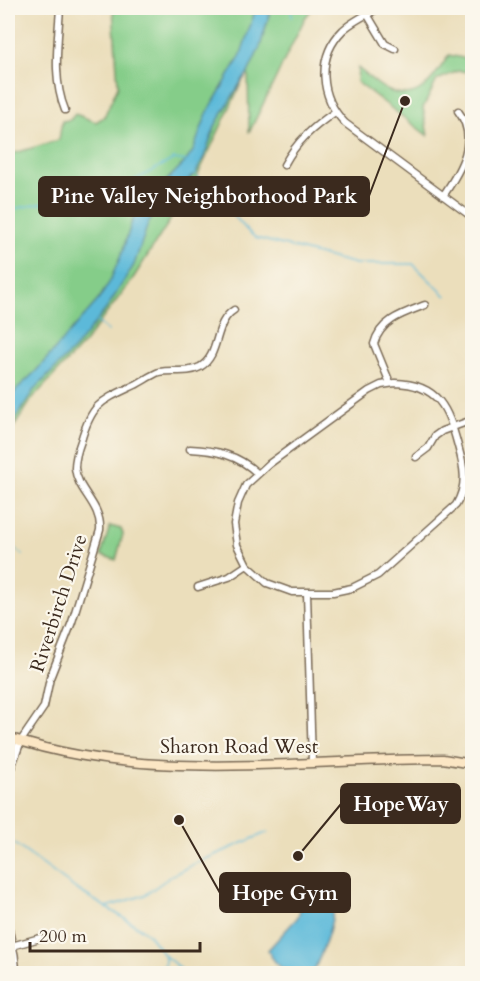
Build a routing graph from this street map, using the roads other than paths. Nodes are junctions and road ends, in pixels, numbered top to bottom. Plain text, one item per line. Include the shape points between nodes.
1 (60, 8) edge
2 (379, 8) edge
3 (367, 14) junction
4 (395, 49) dead end
5 (65, 110) dead end
6 (458, 111) dead end
7 (335, 112) junction
8 (284, 165) dead end
9 (443, 195) junction
10 (472, 217) edge
11 (425, 305) dead end
12 (234, 310) dead end
13 (390, 383) junction
14 (472, 420) edge
15 (453, 427) junction
16 (190, 449) dead end
17 (416, 457) dead end
18 (257, 473) junction
19 (247, 565) junction
20 (198, 587) dead end
21 (307, 593) junction
22 (8, 737) edge
23 (20, 742) junction
24 (312, 763) junction
25 (472, 764) edge
26 (8, 775) edge
27 (8, 928) edge
28 (40, 938) dead end
29 (10, 946) edge
30 (16, 974) edge

1 - 5 street via 56,58 59,97
2 - 3 street
3 - 4 street via 385,45
3 - 7 street via 343,31 327,57 325,85
6 - 9 street via 466,120 467,151 459,172
7 - 8 street via 300,140
7 - 9 street
9 - 10 street
11 - 13 street via 387,322 375,338
12 - 23 street, Riverbirch Drive via 222,321 212,354 201,367 154,374 108,398 88,419 75,468 100,518 100,530 44,706
13 - 15 street via 429,391 442,404
13 - 18 street via 369,391
14 - 15 street
15 - 17 street via 435,436
15 - 21 street via 465,480 450,511 372,580 341,591
16 - 18 street via 228,455
18 - 19 street via 241,494 234,519 237,545
19 - 20 street
19 - 21 street via 272,585
21 - 24 street
22 - 23 main road, Sharon Road West
23 - 24 main road, Sharon Road West via 131,762
23 - 26 street
24 - 25 main road, Sharon Road West via 443,759
27 - 29 street
28 - 29 street
29 - 30 street

